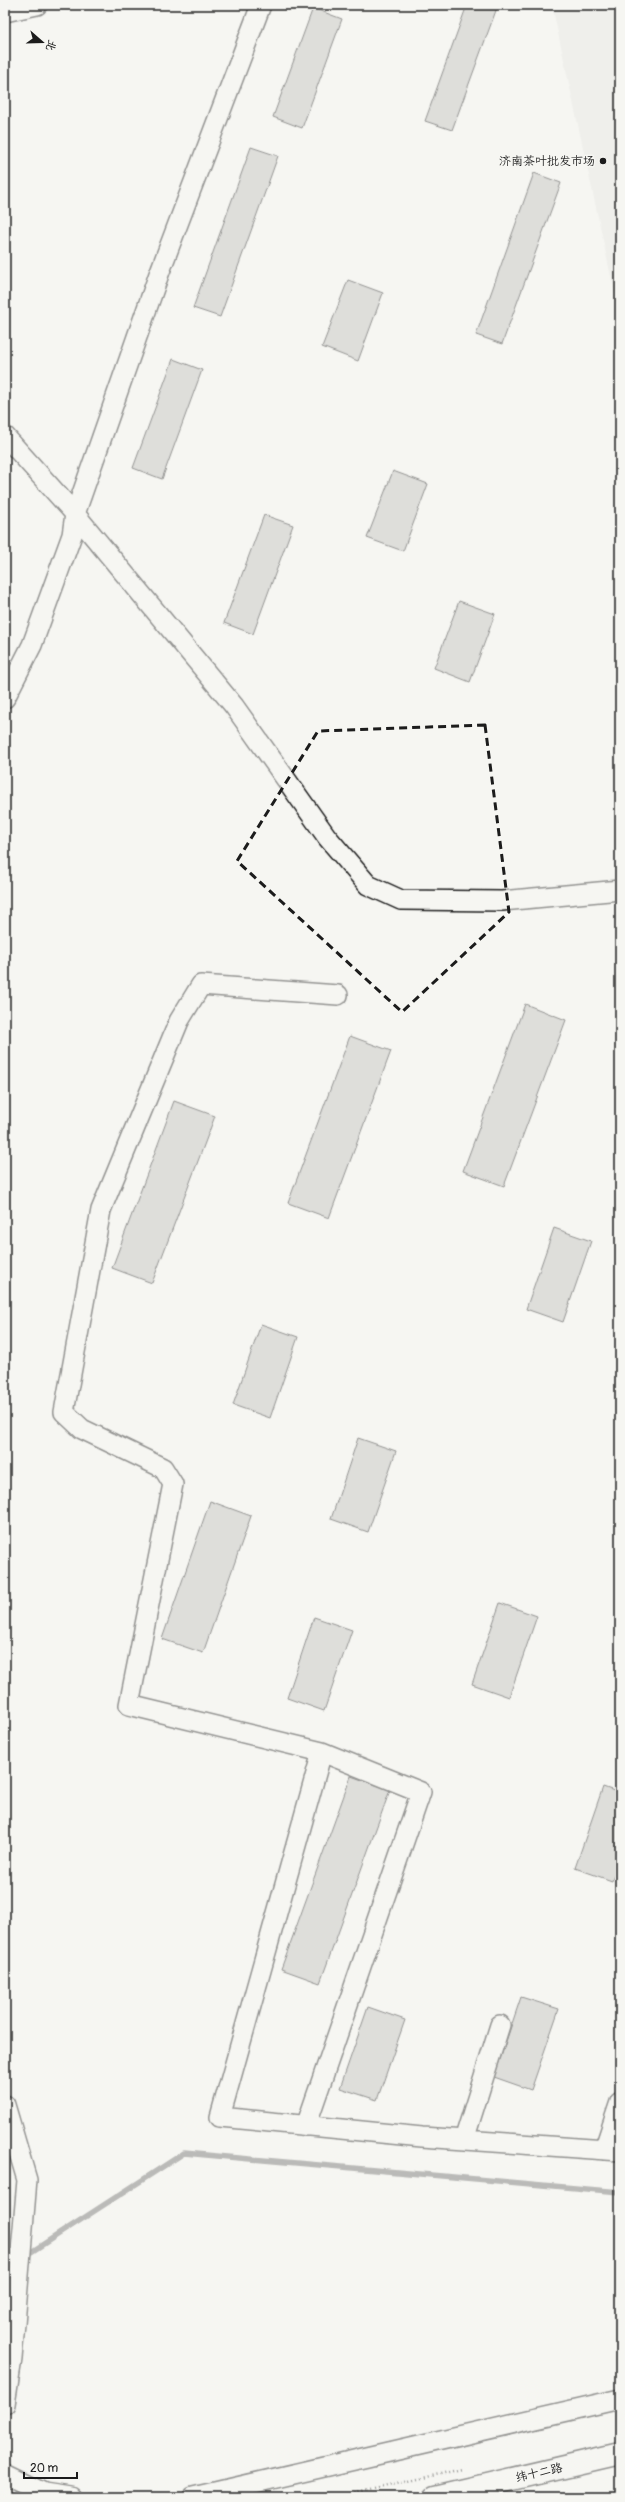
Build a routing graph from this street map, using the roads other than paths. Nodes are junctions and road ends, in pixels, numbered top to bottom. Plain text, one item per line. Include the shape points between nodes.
1 (37, 5) edge
2 (261, 5) edge
3 (5, 12) edge
4 (5, 436) edge
5 (75, 514) junction
6 (5, 698) edge
7 (620, 890) edge
8 (338, 995) dead end
9 (322, 1752) junction
10 (500, 2025) dead end
11 (620, 2102) edge
12 (5, 2105) edge
13 (306, 2126) junction
14 (464, 2140) junction
15 (612, 2150) edge
16 (620, 2398) edge
17 (5, 2404) edge
18 (620, 2454) edge
19 (5, 2474) edge
20 (70, 2497) edge
21 (193, 2497) edge
22 (435, 2497) edge

1 - 3 street
2 - 5 street via 159,274
4 - 5 street
5 - 6 street via 72,535 32,645
5 - 7 street via 234,706 327,837 368,885 401,900 502,900
8 - 9 street via 201,985 179,1021 101,1210 64,1412 82,1429 163,1468 173,1484 130,1705
9 - 13 street via 421,1792
9 - 13 street via 220,2117
10 - 14 street
11 - 15 street
12 - 17 street via 27,2180
13 - 14 street
14 - 15 street
16 - 21 street
18 - 22 main road, 纬十二路
19 - 20 street via 44,2493

